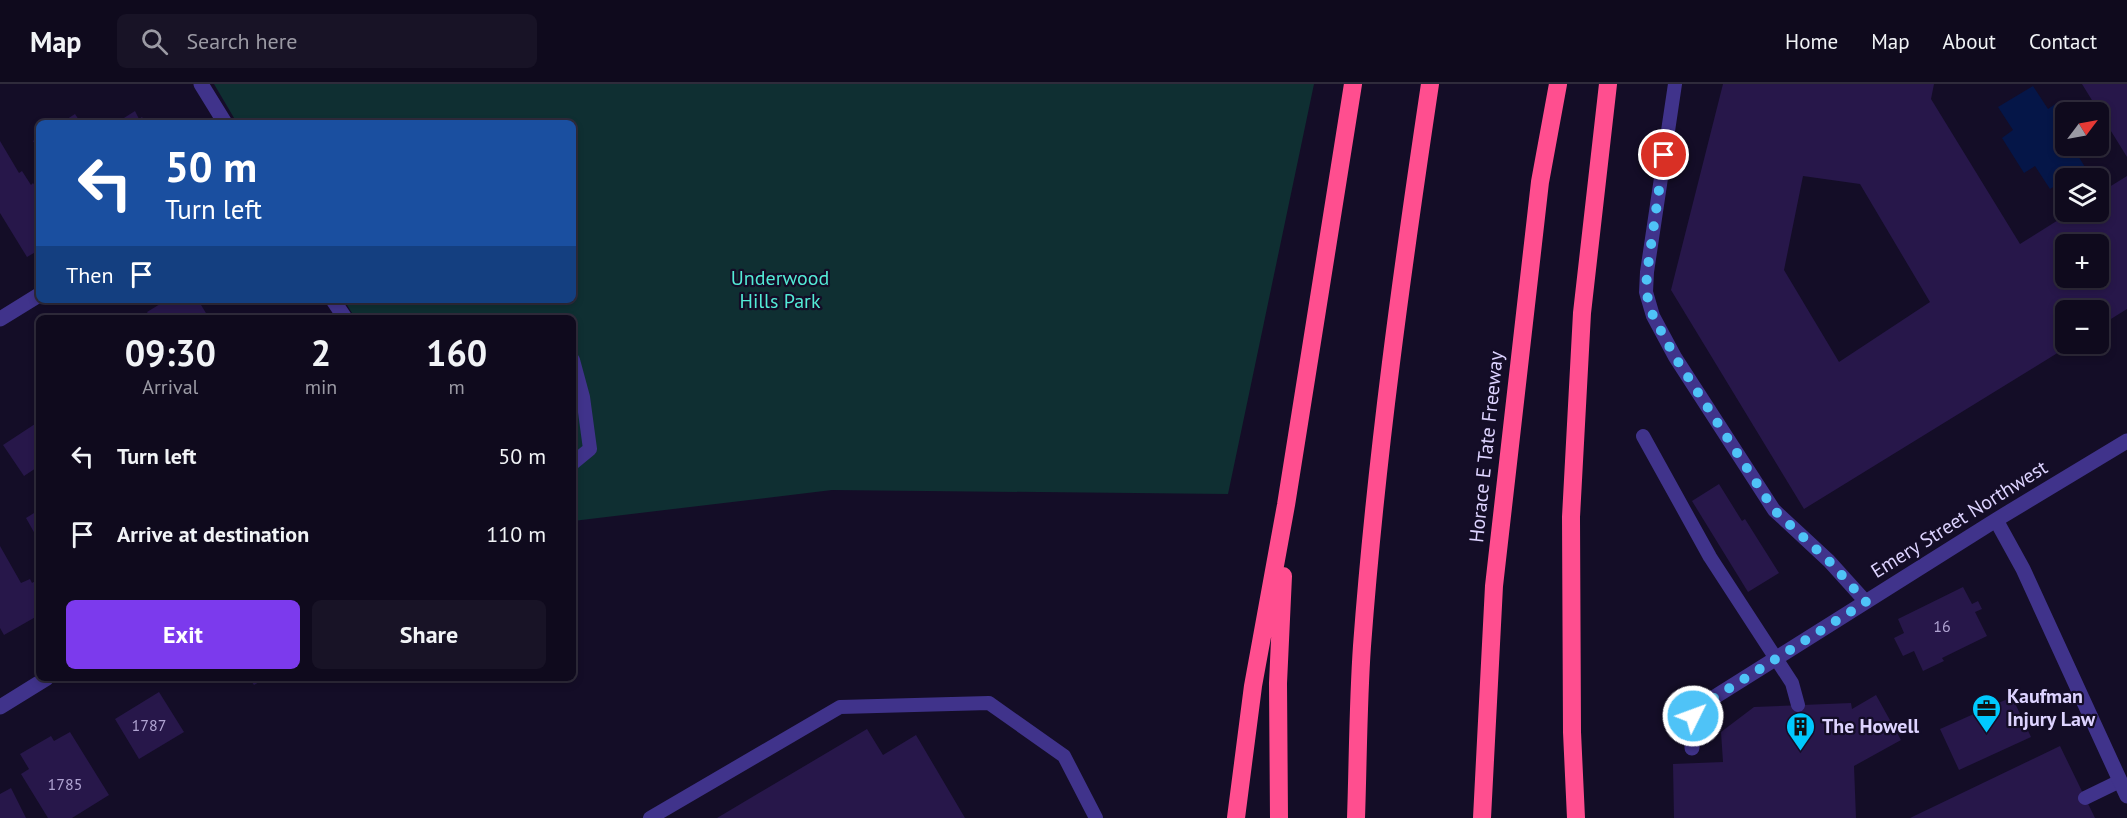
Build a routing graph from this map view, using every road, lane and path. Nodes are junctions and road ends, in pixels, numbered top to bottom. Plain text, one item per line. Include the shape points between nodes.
1 (201, 84) edge
2 (1353, 84) edge
3 (1430, 84) edge
4 (1558, 84) edge
5 (1608, 84) edge
6 (1675, 84) edge
7 (223, 120) edge
8 (36, 297) edge
9 (0, 319) edge
10 (576, 371) edge
11 (1643, 436) dead end
12 (2127, 441) edge
13 (576, 461) edge
14 (1286, 505) junction
15 (1995, 520) junction
16 (1866, 602) junction
17 (1777, 659) junction
18 (42, 681) edge
19 (1798, 705) dead end
20 (0, 707) edge
21 (1692, 748) dead end
22 (2120, 781) junction
23 (2127, 796) edge
24 (2085, 798) dead end
25 (650, 818) edge
26 (1096, 818) edge
27 (1236, 818) edge
28 (1280, 818) edge
29 (1356, 818) edge
30 (1482, 818) edge
31 (1576, 818) edge

1 - 7 street
2 - 14 highway
3 - 29 highway via 1377,471 1362,649
4 - 30 highway, Horace E Tate Freeway via 1538,194 1494,586
5 - 31 highway via 1582,313 1571,506
6 - 16 lane via 1647,273 1646,292 1653,316 1675,357 1774,510
8 - 9 street
10 - 13 lane via 590,449
11 - 17 lane via 1710,557
12 - 15 street, Emery Street Northwest
14 - 27 highway via 1253,686
14 - 28 highway via 1278,683
15 - 16 street, Emery Street Northwest
15 - 22 street via 2023,569
16 - 17 street, Emery Street Northwest
17 - 19 lane via 1792,683
17 - 21 street, Emery Street Northwest via 1698,708 1693,716
18 - 20 street
22 - 23 street
22 - 24 lane
25 - 26 lane via 840,707 989,703 1065,756

